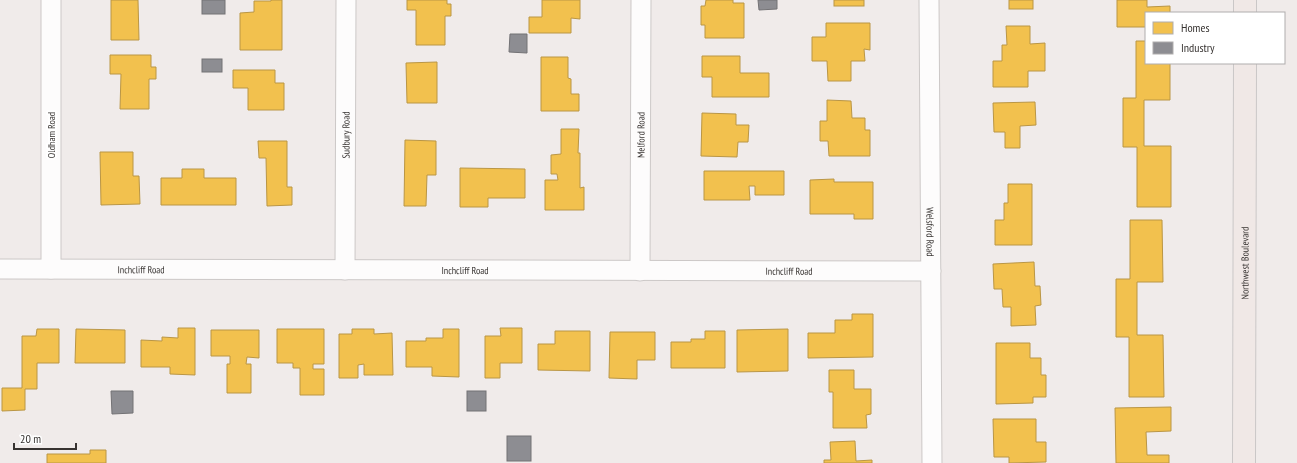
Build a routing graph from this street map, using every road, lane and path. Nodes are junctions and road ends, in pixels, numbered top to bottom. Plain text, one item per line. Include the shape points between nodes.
1 (51, 0) edge
2 (346, 0) edge
3 (641, 0) edge
4 (929, 0) edge
5 (1245, 0) edge
6 (1245, 12) edge
7 (1245, 64) edge
8 (0, 269) edge
9 (51, 269) junction
10 (345, 270) junction
11 (640, 271) junction
12 (931, 271) junction
13 (932, 463) edge
14 (1244, 463) edge

1 - 9 street, Oldham Road
2 - 10 street, Sudbury Road
3 - 11 street, Melford Road
4 - 12 street, Welsford Road
5 - 6 main road
7 - 14 main road, Northwest Boulevard
8 - 9 street, Inchcliff Road
9 - 10 street, Inchcliff Road
10 - 11 street, Inchcliff Road
11 - 12 street, Inchcliff Road
12 - 13 street, Welsford Road

